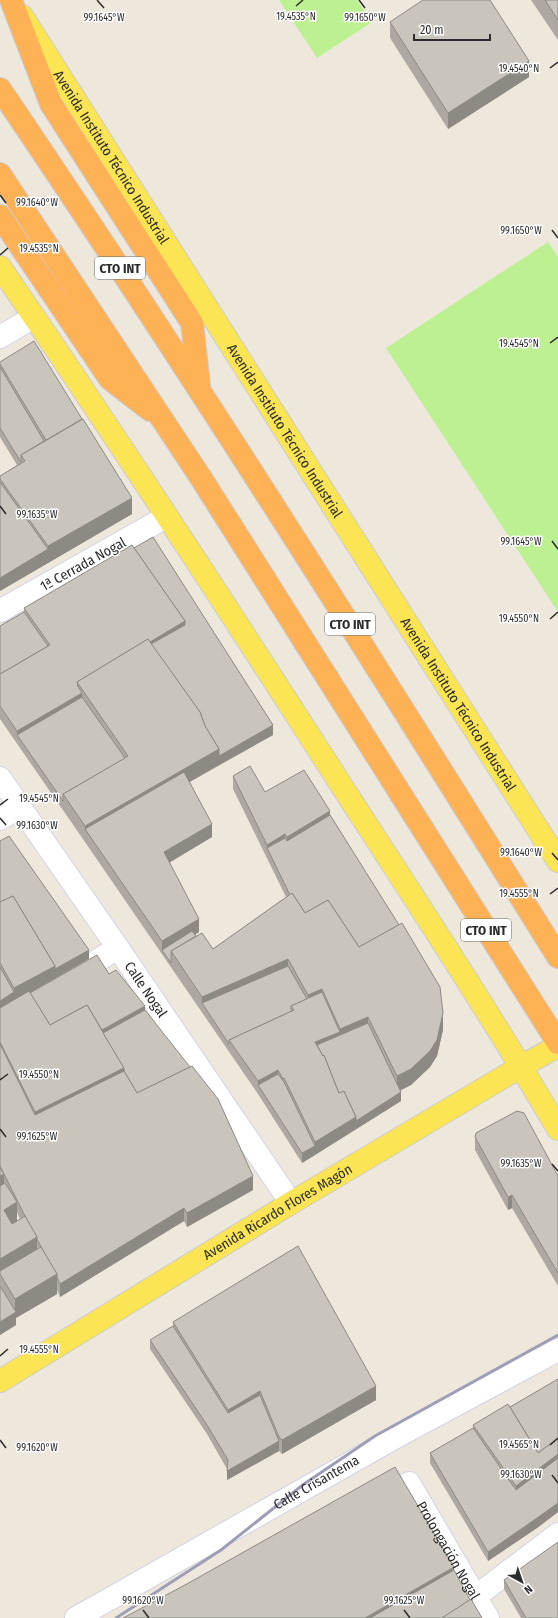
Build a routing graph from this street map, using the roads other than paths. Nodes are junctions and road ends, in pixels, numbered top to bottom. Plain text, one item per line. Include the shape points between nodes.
1 (12, 0) edge
2 (0, 89) edge
3 (0, 174) edge
4 (0, 216) edge
5 (0, 267) edge
6 (34, 317) junction
7 (0, 337) edge
8 (200, 390) junction
9 (165, 421) junction
10 (166, 517) junction
11 (0, 611) edge
12 (0, 778) edge
13 (20, 807) junction
14 (0, 819) edge
15 (558, 861) edge
16 (118, 948) junction
17 (558, 957) edge
18 (59, 983) edge
19 (558, 1045) edge
20 (522, 1066) junction
21 (558, 1129) edge
22 (291, 1203) junction
23 (558, 1350) edge
24 (0, 1381) edge
25 (409, 1483) dead end
26 (558, 1534) edge
27 (475, 1597) junction
28 (76, 1618) edge
29 (488, 1618) edge

1 - 8 highway via 51,104 192,323
1 - 15 main road, Avenida Instituto Técnico Industrial
2 - 8 highway, CTO INT
3 - 9 highway, CTO INT
4 - 9 highway via 110,379
5 - 6 main road, CTO INT
6 - 7 street
6 - 10 main road, CTO INT
8 - 17 highway, CTO INT
9 - 19 highway, CTO INT
10 - 11 street, 1ª Cerrada Nogal
10 - 20 main road, CTO INT
12 - 13 street, Calle Nogal
13 - 14 street
13 - 16 street, Calle Nogal
16 - 18 street
16 - 22 street, Calle Nogal
19 - 20 main road, Avenida Ricardo Flores Magón
20 - 21 main road, CTO INT
20 - 22 main road, Avenida Ricardo Flores Magón
22 - 24 main road, Avenida Ricardo Flores Magón
23 - 28 street, Calle Crisantema via 396,1437
25 - 27 street, Prolongación Nogal
26 - 27 street
27 - 29 street, Prolongación Nogal

